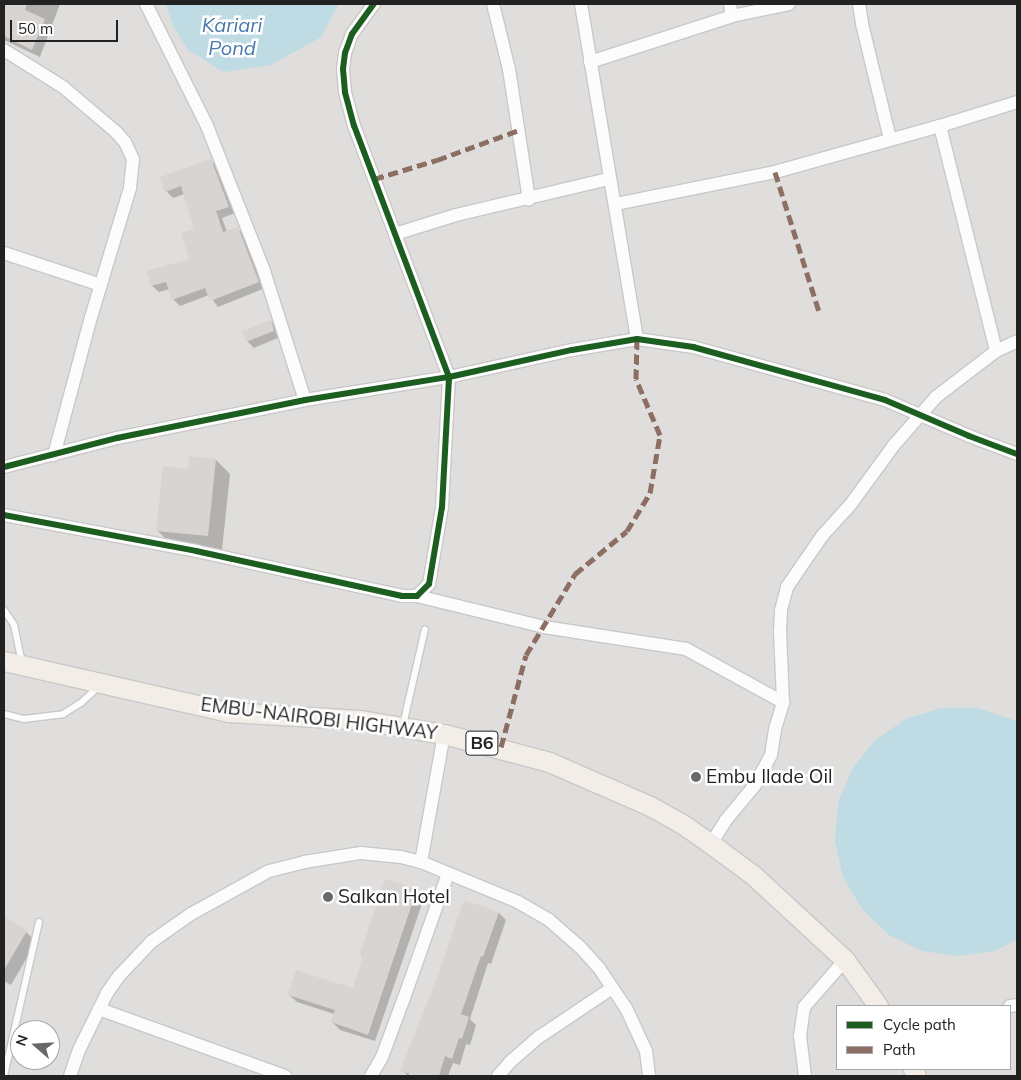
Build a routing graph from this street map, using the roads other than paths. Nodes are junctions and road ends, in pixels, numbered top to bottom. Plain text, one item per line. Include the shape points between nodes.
1 (146, 4) edge
2 (374, 4) edge
3 (493, 4) edge
4 (581, 4) edge
5 (789, 4) edge
6 (859, 4) edge
7 (731, 10) edge
8 (4, 50) edge
9 (590, 62) junction
10 (1017, 102) edge
11 (940, 126) junction
12 (890, 139) junction
13 (608, 179) junction
14 (529, 199) junction
15 (616, 204) junction
16 (395, 234) junction
17 (4, 253) edge
18 (101, 285) junction
19 (637, 339) junction
20 (1017, 341) edge
21 (996, 351) junction
22 (450, 378) junction
23 (305, 400) junction
24 (919, 415) junction
25 (1017, 454) edge
26 (54, 455) junction
27 (4, 467) edge
28 (4, 514) edge
29 (417, 596) junction
30 (4, 610) edge
31 (425, 629) dead end
32 (4, 661) edge
33 (23, 665) junction
34 (102, 683) junction
35 (784, 702) junction
36 (4, 714) edge
37 (403, 727) junction
38 (444, 734) junction
39 (711, 844) junction
40 (421, 862) junction
41 (448, 874) junction
42 (39, 922) dead end
43 (845, 960) junction
44 (612, 988) junction
45 (877, 1005) edge
46 (99, 1009) junction
47 (4, 1076) edge
48 (70, 1076) edge
49 (285, 1076) edge
50 (370, 1076) edge
51 (498, 1076) edge
52 (650, 1076) edge
53 (805, 1076) edge

1 - 23 street via 210,135 264,272
2 - 16 street via 352,34 345,53 345,92 354,126
3 - 14 street via 509,69
4 - 9 street
5 - 7 street
6 - 12 street
7 - 9 street
8 - 18 street via 63,88 110,127 125,142 133,159 130,188
9 - 13 street
10 - 11 street
11 - 12 street
11 - 21 street
12 - 15 street via 775,172
13 - 14 street
13 - 15 street
14 - 16 street
15 - 19 street
16 - 22 street
17 - 18 street
18 - 26 street
19 - 22 street via 572,350
19 - 24 street via 693,347 832,384 885,400
20 - 21 street
21 - 24 street via 936,397
22 - 23 street
22 - 29 street via 442,507 430,584
23 - 26 street via 117,438
24 - 25 street
24 - 35 street via 808,555 787,587 780,631
26 - 27 street
28 - 29 street via 196,551 402,596
29 - 35 street via 544,627 686,649
30 - 33 lane via 14,625
31 - 37 lane
32 - 33 main road, EMBU-NAIROBI HIGHWAY / B6
33 - 34 main road, EMBU-NAIROBI HIGHWAY / B6
34 - 36 lane via 63,714 24,720
34 - 37 main road, EMBU-NAIROBI HIGHWAY / B6 via 228,712 361,720
35 - 39 street via 771,755 754,785
37 - 38 main road, EMBU-NAIROBI HIGHWAY / B6
38 - 39 main road, EMBU-NAIROBI HIGHWAY / B6 via 541,760 592,780 650,806
38 - 40 street
39 - 43 main road, EMBU-NAIROBI HIGHWAY / B6 via 753,875
40 - 41 street
40 - 46 street via 361,853 269,871 191,914 151,942 119,976
41 - 44 street via 518,902 549,920 580,947
41 - 50 street via 382,1057
42 - 47 lane
43 - 45 main road, EMBU-NAIROBI HIGHWAY / B6
43 - 53 street via 804,1007 800,1036
44 - 51 street via 539,1037
44 - 52 street via 626,1008 646,1051
46 - 48 street
46 - 49 street

